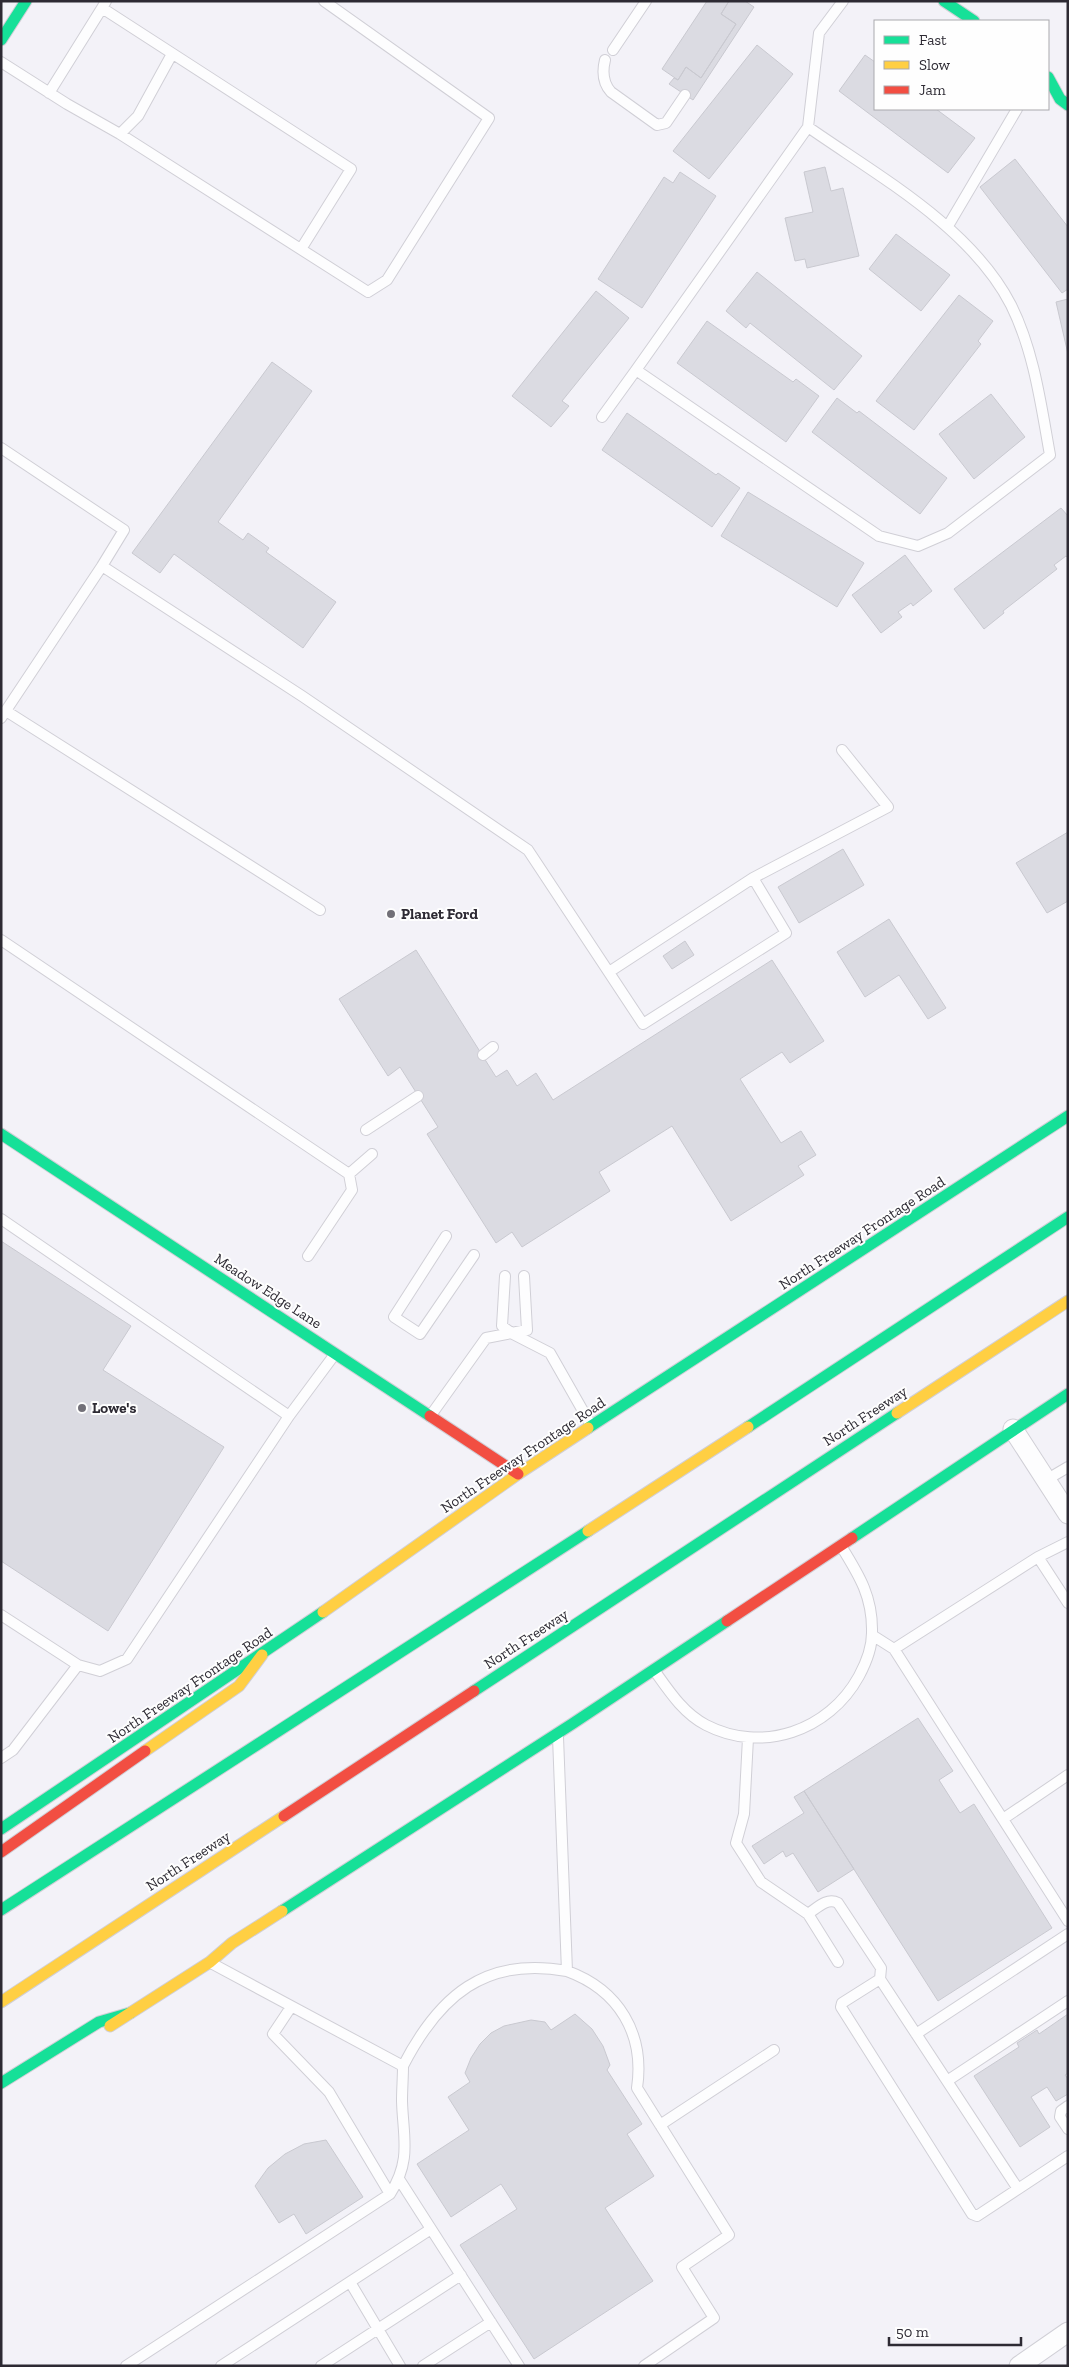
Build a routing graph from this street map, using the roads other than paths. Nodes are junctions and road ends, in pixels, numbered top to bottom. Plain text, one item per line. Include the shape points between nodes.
1 (26, 1) edge
2 (324, 1) edge
3 (646, 1) edge
4 (843, 1) edge
5 (944, 1) edge
6 (104, 5) edge
7 (972, 20) edge
8 (1, 40) edge
9 (613, 50) dead end
10 (172, 54) junction
11 (605, 60) dead end
12 (1, 62) edge
13 (1050, 71) edge
14 (49, 93) junction
15 (685, 94) dead end
16 (1068, 105) edge
17 (1016, 110) edge
18 (808, 127) junction
19 (120, 134) junction
20 (948, 226) junction
21 (301, 249) junction
22 (636, 370) junction
23 (602, 417) dead end
24 (1, 448) edge
25 (102, 566) junction
26 (4, 715) edge
27 (842, 750) dead end
28 (753, 878) junction
29 (320, 910) dead end
30 (1, 940) edge
31 (609, 972) junction
32 (494, 1047) dead end
33 (483, 1054) dead end
34 (418, 1096) dead end
35 (1068, 1116) edge
36 (366, 1130) dead end
37 (1, 1134) edge
38 (372, 1154) dead end
39 (349, 1174) junction
40 (1068, 1217) edge
41 (1, 1219) edge
42 (446, 1236) dead end
43 (474, 1255) dead end
44 (308, 1256) dead end
45 (506, 1276) dead end
46 (524, 1276) dead end
47 (1068, 1301) edge
48 (513, 1334) junction
49 (335, 1354) junction
50 (1068, 1394) edge
51 (431, 1415) junction
52 (289, 1416) junction
53 (592, 1426) junction
54 (1014, 1429) junction
55 (1068, 1467) edge
56 (518, 1474) junction
57 (1046, 1480) junction
58 (1068, 1514) edge
59 (1068, 1542) edge
60 (840, 1545) junction
61 (1038, 1557) junction
62 (1068, 1603) edge
63 (1, 1615) edge
64 (872, 1635) junction
65 (894, 1649) junction
66 (262, 1655) junction
67 (78, 1665) junction
68 (654, 1670) junction
69 (558, 1734) junction
70 (748, 1738) junction
71 (1, 1758) edge
72 (1068, 1775) edge
73 (1003, 1819) junction
74 (1, 1829) edge
75 (1, 1852) edge
76 (1064, 1905) edge
77 (1, 1910) edge
78 (808, 1914) junction
79 (1068, 1921) edge
80 (1068, 1934) edge
81 (210, 1962) junction
82 (838, 1962) dead end
83 (567, 1971) junction
84 (880, 1979) junction
85 (1068, 2001) edge
86 (1, 2002) edge
87 (291, 2007) junction
88 (130, 2013) junction
89 (916, 2034) junction
90 (774, 2050) dead end
91 (403, 2066) junction
92 (947, 2081) junction
93 (1, 2083) edge
94 (1, 2096) edge
95 (1068, 2106) edge
96 (660, 2125) junction
97 (1068, 2130) edge
98 (1068, 2156) edge
99 (399, 2179) junction
100 (1018, 2189) junction
101 (390, 2194) junction
102 (431, 2229) junction
103 (461, 2275) junction
104 (350, 2282) junction
105 (491, 2322) junction
106 (377, 2330) junction
107 (1068, 2332) edge
108 (126, 2366) edge
109 (221, 2366) edge
110 (321, 2366) edge
111 (400, 2366) edge
112 (423, 2366) edge
113 (519, 2366) edge
114 (644, 2366) edge
115 (1019, 2366) edge

1 - 8 main road
2 - 21 lane via 490,118 387,280 368,292
3 - 9 lane
4 - 18 lane via 819,33
5 - 7 main road
6 - 10 lane
6 - 14 lane
10 - 19 lane via 138,116
10 - 21 lane via 350,169
11 - 15 lane via 605,85 657,125 666,123
12 - 14 lane
13 - 16 main road via 1060,99
14 - 19 lane
17 - 20 lane
18 - 20 lane
18 - 22 lane
19 - 21 lane
20 - 22 lane via 979,258 1010,304 1028,347 1050,455 948,533 918,546 879,536
22 - 23 lane
24 - 25 lane via 124,530
25 - 26 lane
25 - 31 lane via 302,696 528,850
26 - 29 lane
27 - 28 lane via 888,807
28 - 31 lane
28 - 31 lane via 786,933 643,1024
30 - 39 lane
32 - 33 lane
34 - 36 lane
35 - 53 main road, North Freeway Frontage Road
37 - 49 main road, Meadow Edge Lane
38 - 39 lane
39 - 44 lane via 352,1190
40 - 77 main road via 724,1444
41 - 52 lane
42 - 43 lane via 394,1317 420,1334
45 - 48 lane via 502,1326
46 - 48 lane via 527,1330
47 - 86 main road, North Freeway
48 - 51 lane via 486,1338
48 - 53 lane via 550,1354
49 - 51 main road, Meadow Edge Lane
49 - 52 lane
50 - 54 main road
51 - 56 main road, Meadow Edge Lane
52 - 67 lane via 127,1659 100,1671
53 - 56 main road, North Freeway Frontage Road
54 - 57 street
54 - 60 main road
55 - 57 lane
56 - 66 main road, North Freeway Frontage Road
57 - 58 street
59 - 61 lane
60 - 64 lane via 862,1581 868,1598
60 - 68 main road
61 - 62 lane
61 - 65 lane
63 - 67 lane
64 - 65 lane
64 - 70 lane via 866,1661 841,1703 798,1731 781,1737
65 - 73 lane
66 - 74 main road, North Freeway Frontage Road
66 - 75 main road via 238,1686
67 - 71 lane via 13,1750
68 - 69 main road
68 - 70 lane via 688,1712 706,1725
69 - 81 main road via 232,1943
69 - 83 lane
70 - 78 lane via 744,1814 736,1843 761,1882
72 - 73 lane
73 - 76 lane
76 - 79 lane
78 - 82 lane
78 - 84 lane via 828,1901 838,1903 881,1968
80 - 89 lane
81 - 87 lane
81 - 88 main road
83 - 91 lane via 545,1967 513,1968 488,1975 468,1986 440,2010 417,2038
83 - 96 lane via 588,1979 609,1997 628,2021 637,2043 640,2069 637,2088
84 - 89 lane
84 - 100 lane via 842,2003 841,2007 972,2214 977,2216
85 - 92 lane
87 - 91 lane
87 - 101 lane via 273,2034 329,2092
88 - 93 main road via 99,2022
88 - 94 main road
89 - 92 lane
90 - 96 lane
91 - 99 lane via 406,2142
92 - 100 lane
95 - 97 lane via 1061,2111 1060,2117
96 - 114 lane via 729,2235 682,2268 714,2318
98 - 100 lane
99 - 101 lane
99 - 102 lane
101 - 108 lane
102 - 103 lane
102 - 104 lane
103 - 105 lane
103 - 106 lane
104 - 106 lane
104 - 109 lane
105 - 112 lane
105 - 113 lane
106 - 110 lane
106 - 111 lane
107 - 115 street

